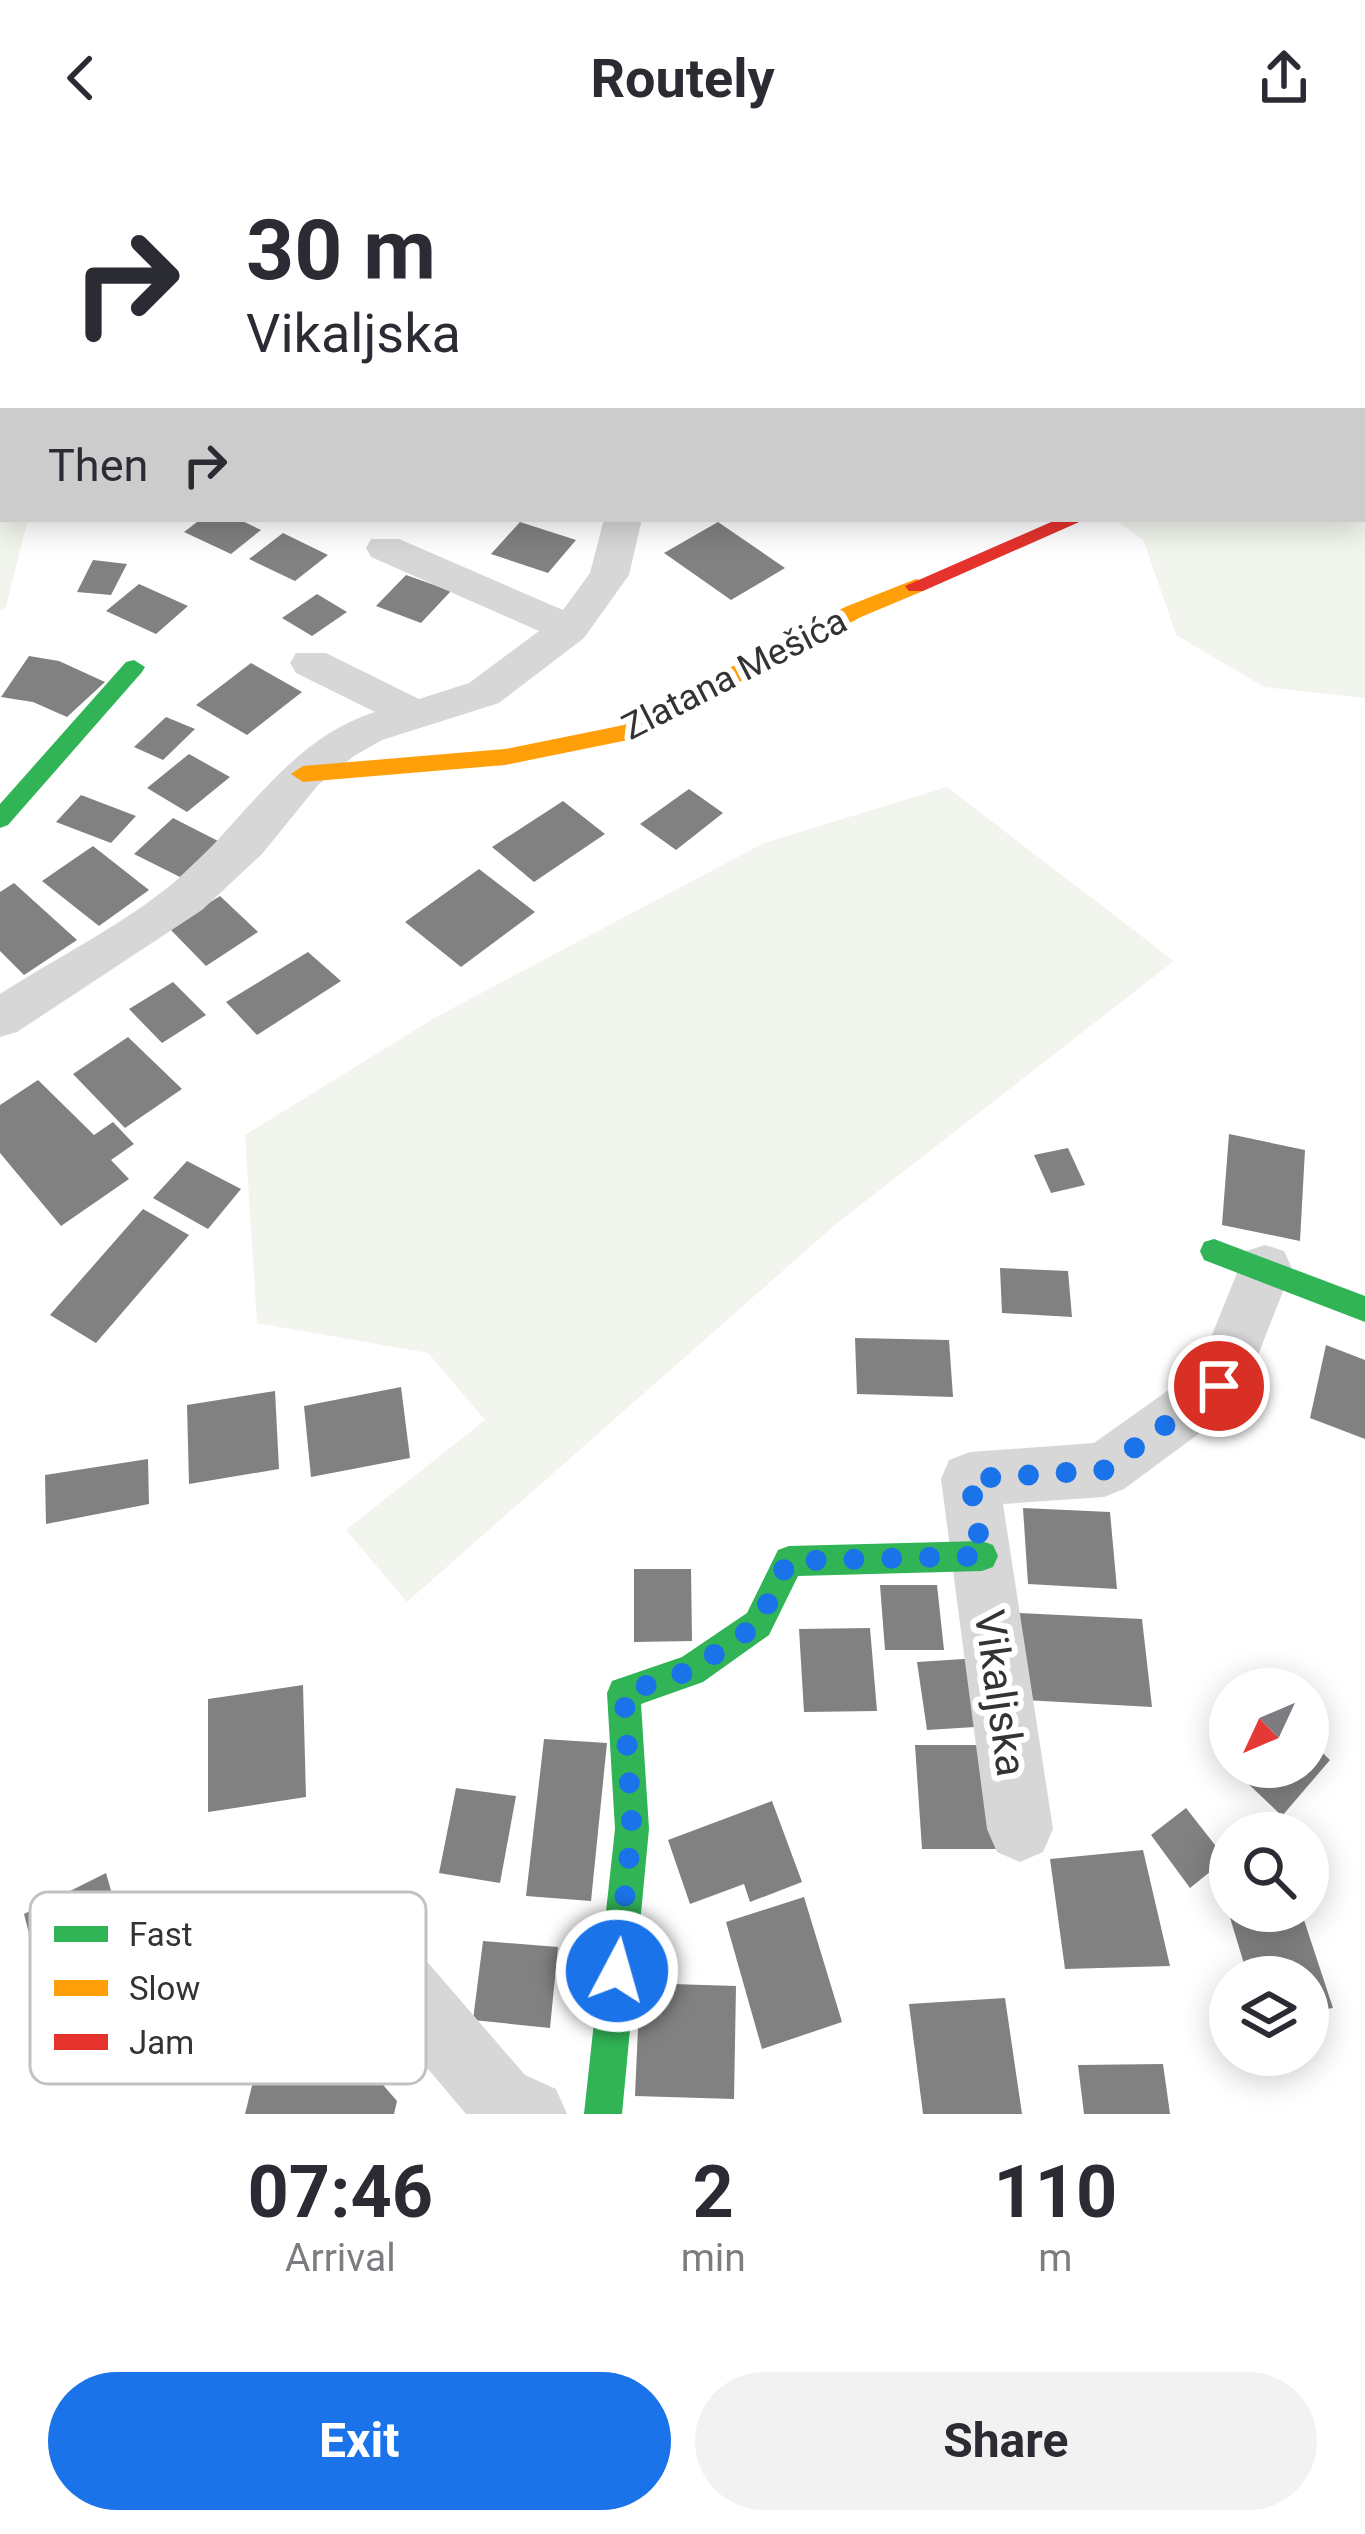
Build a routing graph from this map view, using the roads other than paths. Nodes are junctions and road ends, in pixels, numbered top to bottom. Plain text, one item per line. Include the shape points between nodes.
1 (622, 522) edge
2 (1069, 522) edge
3 (385, 548) dead end
4 (570, 629) junction
5 (311, 663) dead end
6 (134, 667) dead end
7 (418, 716) junction
8 (303, 774) junction
9 (0, 819) edge
10 (0, 1018) edge
11 (1239, 1260) joint
12 (1365, 1310) edge
13 (982, 1556) junction
14 (1020, 1829) dead end
15 (426, 2013) edge
16 (531, 2114) edge
17 (603, 2114) edge

1 - 4 street via 609,574
2 - 8 street, Zlatana Mešića via 853,612 625,733 505,757
3 - 4 street
4 - 7 street via 484,693
5 - 7 street
6 - 9 street
7 - 8 street via 367,730
8 - 10 street via 187,898
11 - 12 street, Vikaljska
11 - 13 street, Vikaljska via 1219,1386 1104,1470 970,1479
13 - 14 street, Vikaljska
13 - 17 street via 788,1561 758,1624 692,1670 624,1693 632,1829
15 - 16 street via 500,2100

